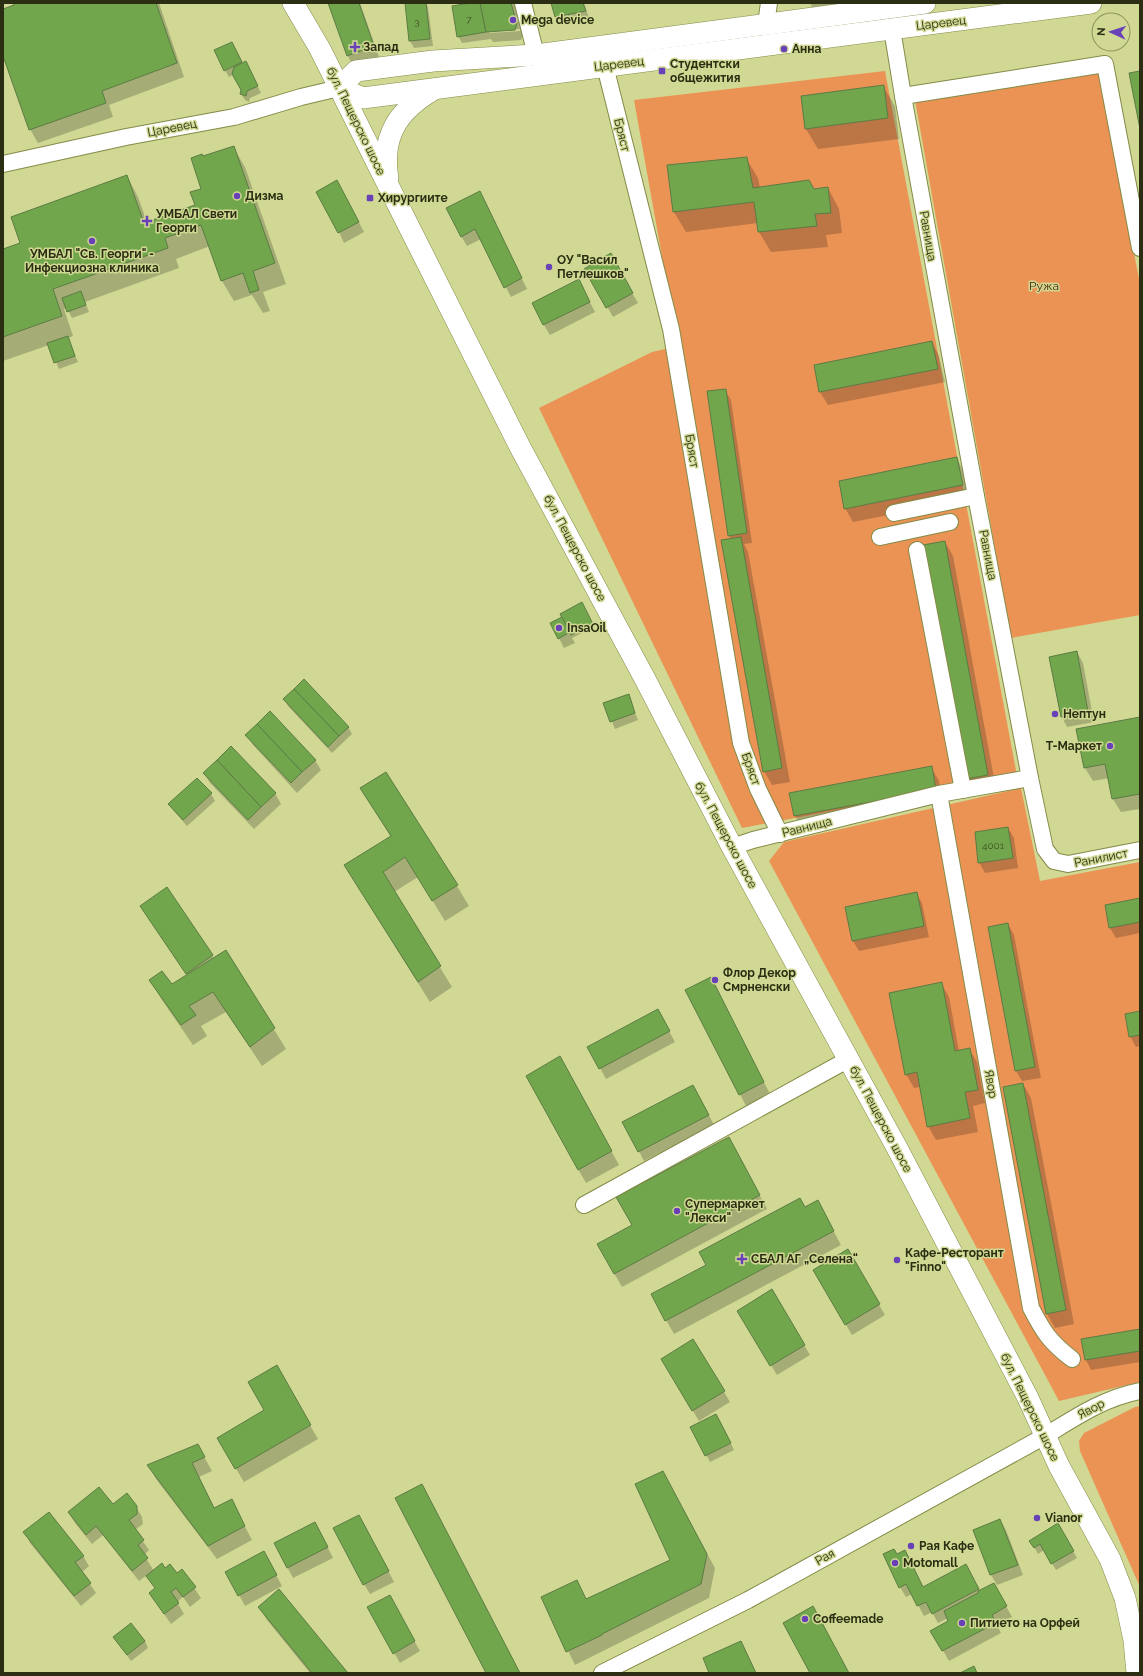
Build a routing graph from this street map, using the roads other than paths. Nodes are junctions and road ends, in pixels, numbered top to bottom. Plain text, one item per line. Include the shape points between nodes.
1 (293, 3) edge
2 (523, 3) edge
3 (769, 3) edge
4 (925, 3) edge
5 (1091, 3) edge
6 (766, 24) junction
7 (892, 29) junction
8 (536, 55) junction
9 (605, 66) junction
10 (340, 88) junction
11 (435, 88) junction
12 (903, 96) junction
13 (3, 164) edge
14 (389, 188) junction
15 (1140, 248) edge
16 (976, 496) junction
17 (950, 522) dead end
18 (908, 530) junction
19 (880, 537) dead end
20 (917, 550) dead end
21 (1030, 778) junction
22 (963, 790) junction
23 (939, 794) junction
24 (780, 834) junction
25 (732, 847) junction
26 (1140, 850) edge
27 (849, 1060) junction
28 (584, 1204) dead end
29 (1072, 1359) dead end
30 (1140, 1391) edge
31 (1045, 1436) junction
32 (602, 1673) edge
33 (1137, 1673) edge

1 - 10 main road, бул. Пещерско шосе
2 - 8 street
3 - 6 street
4 - 6 main road, Царевец
5 - 7 main road, Царевец
6 - 8 main road, Царевец
7 - 9 main road, Царевец
7 - 12 street, Равнища
8 - 10 main road, Царевец via 433,61 356,71
9 - 11 main road, Царевец
9 - 24 street, Бряст via 671,329 741,743 758,789
10 - 11 main road, Царевец via 363,98
10 - 13 street, Царевец via 234,117
10 - 14 main road, бул. Пещерско шосе
11 - 14 main road via 405,111 393,129 387,144 385,163
12 - 15 street via 1106,64
12 - 16 street, Равнища
14 - 25 main road, бул. Пещерско шосе via 524,453
16 - 18 street via 900,512
16 - 21 street, Равнища
17 - 18 street
18 - 19 street
20 - 22 street
21 - 22 street, Равнища
21 - 26 street, Ранилист via 1045,849 1054,861 1068,864
22 - 23 street, Равнища
23 - 24 street, Равнища
23 - 29 street, Явор via 1031,1308 1054,1346
24 - 25 street, Равнища
25 - 27 main road, бул. Пещерско шосе
27 - 28 street
27 - 31 main road, бул. Пещерско шосе via 1028,1398
30 - 31 street, Явор via 1093,1406
31 - 32 street, Рая via 748,1600
31 - 33 main road, бул. Пещерско шосе via 1110,1559 1125,1598 1134,1640

